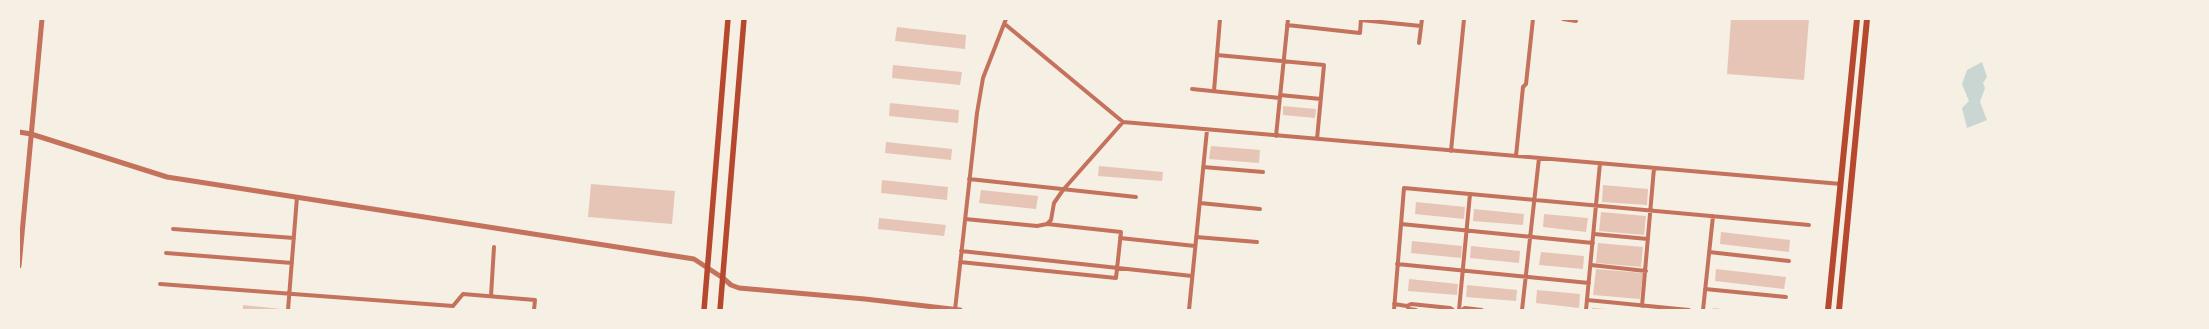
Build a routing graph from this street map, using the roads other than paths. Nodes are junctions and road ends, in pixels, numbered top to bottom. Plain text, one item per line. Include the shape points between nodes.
1 (42, 19) edge
2 (728, 19) edge
3 (744, 19) edge
4 (1006, 19) edge
5 (1220, 19) edge
6 (1288, 19) edge
7 (1361, 19) edge
8 (1422, 19) edge
9 (1464, 19) edge
10 (1533, 19) edge
11 (1563, 19) edge
12 (1857, 19) edge
13 (1867, 19) edge
14 (1576, 20) dead end
15 (1006, 25) junction
16 (1287, 25) junction
17 (1421, 26) junction
18 (1419, 44) dead end
19 (1217, 55) junction
20 (1283, 61) junction
21 (1192, 89) dead end
22 (1214, 91) junction
23 (1280, 96) junction
24 (1321, 99) junction
25 (1123, 122) junction
26 (1207, 130) junction
27 (19, 132) edge
28 (31, 134) junction
29 (1276, 136) junction
30 (1317, 139) junction
31 (1451, 151) junction
32 (1516, 156) junction
33 (1539, 158) junction
34 (1600, 163) junction
35 (1203, 167) junction
36 (1654, 168) junction
37 (1263, 172) dead end
38 (969, 179) junction
39 (1841, 184) junction
40 (1063, 190) junction
41 (1470, 194) junction
42 (298, 197) junction
43 (1136, 197) dead end
44 (1534, 200) junction
45 (1200, 203) junction
46 (1596, 206) junction
47 (1260, 209) dead end
48 (1650, 211) junction
49 (1713, 216) junction
50 (965, 218) junction
51 (1047, 224) junction
52 (1401, 224) junction
53 (1809, 225) dead end
54 (173, 229) dead end
55 (1467, 231) junction
56 (1594, 234) junction
57 (1196, 237) junction
58 (1531, 237) junction
59 (294, 238) junction
60 (1120, 238) junction
61 (1648, 239) junction
62 (1257, 242) dead end
63 (1593, 243) junction
64 (1195, 246) junction
65 (494, 247) dead end
66 (961, 251) junction
67 (1709, 252) junction
68 (166, 253) dead end
69 (1789, 261) dead end
70 (960, 262) junction
71 (292, 263) junction
72 (1397, 264) junction
73 (19, 266) edge
74 (1591, 266) junction
75 (708, 268) junction
76 (1117, 268) junction
77 (1462, 270) junction
78 (1646, 271) junction
79 (1192, 276) junction
80 (1526, 276) junction
81 (723, 278) junction
82 (1589, 282) junction
83 (160, 284) dead end
84 (1706, 289) junction
85 (290, 294) junction
86 (490, 296) junction
87 (1786, 297) dead end
88 (1587, 300) junction
89 (1394, 304) junction
90 (1407, 306) junction
91 (1642, 306) junction
92 (453, 308) edge
93 (939, 309) edge
94 (288, 310) edge
95 (534, 310) edge
96 (704, 310) edge
97 (720, 310) edge
98 (955, 310) edge
99 (960, 310) edge
100 (1189, 310) edge
101 (1394, 310) edge
102 (1416, 310) edge
103 (1453, 310) edge
104 (1458, 310) edge
105 (1462, 310) edge
106 (1482, 310) edge
107 (1522, 310) edge
108 (1586, 310) edge
109 (1689, 310) edge
110 (1704, 310) edge
111 (1828, 310) edge
112 (1839, 310) edge

1 - 28 street
2 - 75 main road
3 - 81 main road
4 - 15 street
5 - 19 street
6 - 16 street
7 - 16 street via 1360,33
7 - 17 street
8 - 17 street
9 - 31 street
10 - 32 street
11 - 14 street
12 - 39 main road
13 - 112 main road
15 - 25 street
15 - 38 street via 984,78
16 - 20 street
17 - 18 street
19 - 20 street
19 - 22 street
20 - 23 street
20 - 24 street via 1324,65
21 - 22 street
22 - 23 street
23 - 24 street
23 - 29 street
24 - 30 street
25 - 26 street
25 - 40 street
26 - 29 street
26 - 35 street
27 - 28 street
28 - 42 street via 167,177
28 - 73 street
29 - 30 street
30 - 31 street
31 - 32 street
32 - 33 street
33 - 34 street
33 - 44 street
34 - 36 street
34 - 46 street
35 - 37 street
35 - 45 street
36 - 39 street
36 - 48 street
38 - 40 street
38 - 50 street
39 - 111 main road
40 - 43 street
40 - 51 street via 1054,203 1051,220
41 - 44 street
41 - 52 street via 1404,188
41 - 55 street
42 - 59 street
42 - 75 street via 694,259
44 - 46 street
44 - 58 street
45 - 47 street
45 - 57 street
46 - 48 street
46 - 56 street
48 - 49 street
48 - 61 street
49 - 53 street
49 - 67 street
50 - 51 street via 1037,226
50 - 66 street
51 - 60 street via 1121,232
52 - 55 street
52 - 72 street
54 - 59 street
55 - 58 street
55 - 77 street
56 - 61 street
56 - 63 street
57 - 62 street
57 - 64 street
58 - 63 street
58 - 80 street
59 - 71 street
60 - 64 street
60 - 76 street
61 - 78 street
63 - 74 street
64 - 79 street
65 - 86 street
66 - 70 street
66 - 76 street
67 - 69 street
67 - 84 street
68 - 71 street
70 - 76 street via 1116,278
70 - 98 street
71 - 85 street
72 - 77 street
72 - 89 street
74 - 78 street
74 - 82 street
75 - 81 street
75 - 96 main road
76 - 79 street
77 - 80 street
77 - 104 street
78 - 91 street
79 - 100 street
80 - 82 street
80 - 107 street
81 - 93 street via 730,285 739,288 865,299
81 - 97 main road
82 - 88 street
83 - 85 street
84 - 87 street
84 - 110 street
85 - 92 street
85 - 94 street
86 - 92 street via 463,294
86 - 95 street via 535,300
88 - 91 street
88 - 108 street
89 - 90 street
89 - 101 street
90 - 102 street
90 - 103 street via 1411,304
91 - 109 street
93 - 98 street
98 - 99 street
105 - 106 street

